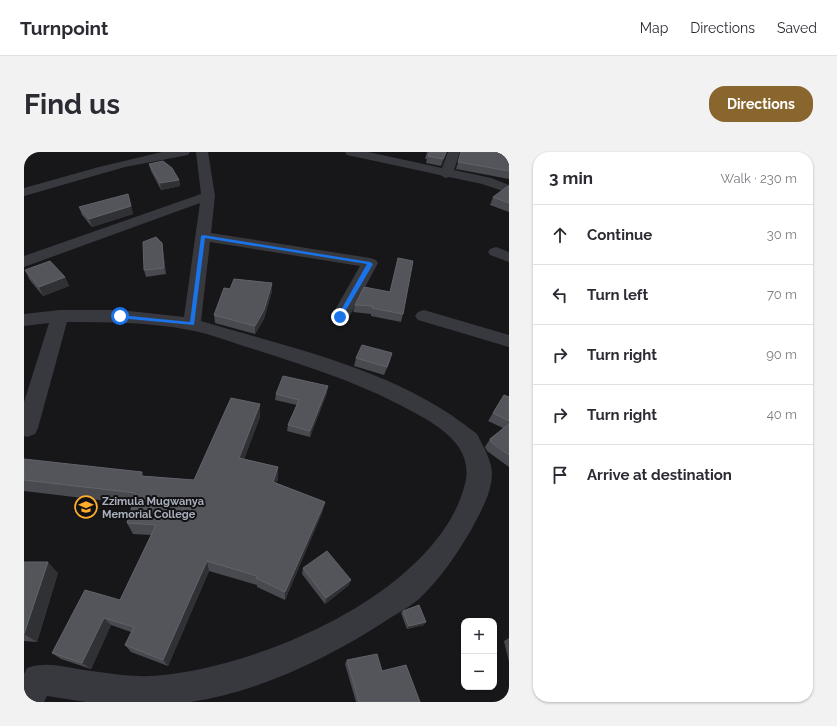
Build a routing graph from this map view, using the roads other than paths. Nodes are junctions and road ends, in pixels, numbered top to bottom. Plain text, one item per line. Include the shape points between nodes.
1 (184, 152) edge
2 (202, 152) edge
3 (351, 152) edge
4 (454, 152) edge
5 (446, 174) junction
6 (509, 189) edge
7 (24, 192) edge
8 (208, 196) junction
9 (203, 236) junction
10 (24, 262) edge
11 (60, 316) junction
12 (424, 316) dead end
13 (340, 317) dead end
14 (24, 320) edge
15 (192, 324) junction
16 (509, 341) edge
17 (44, 371) junction
18 (24, 377) edge
19 (27, 428) dead end
20 (28, 702) edge

1 - 7 street via 127,163
2 - 8 street
3 - 5 street
4 - 5 street
5 - 6 street via 486,181
8 - 9 street
8 - 10 street
9 - 13 street via 370,264
9 - 15 street
11 - 14 street
11 - 15 street via 120,316
11 - 17 street
12 - 16 street
15 - 20 street via 340,370 429,410 469,440 473,448 480,473 473,502 447,547 410,588 355,624 309,649 267,666 205,684 151,692 98,688 38,679
17 - 18 street
17 - 19 street

